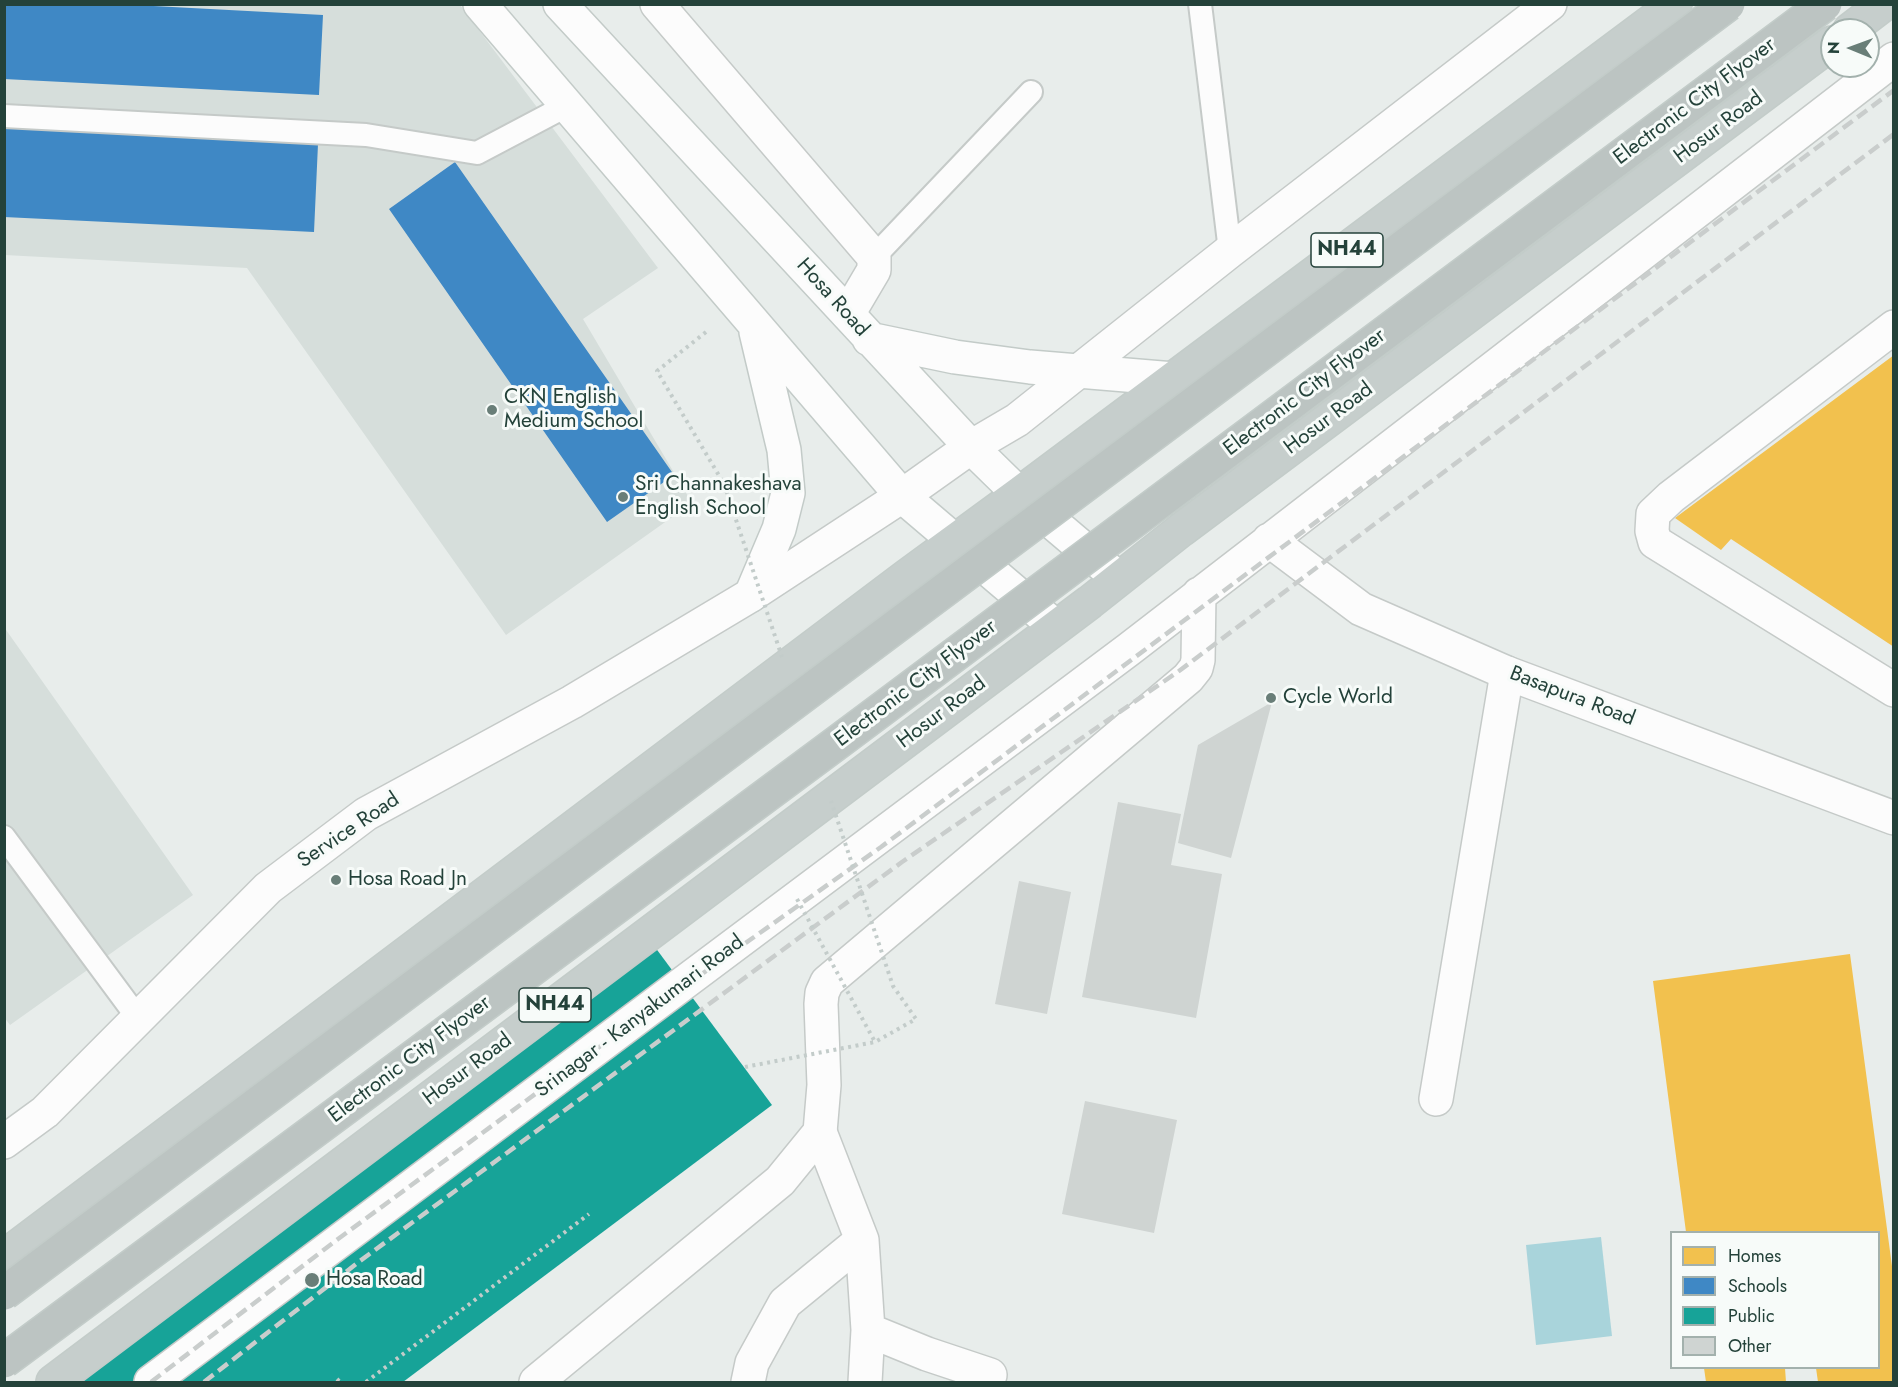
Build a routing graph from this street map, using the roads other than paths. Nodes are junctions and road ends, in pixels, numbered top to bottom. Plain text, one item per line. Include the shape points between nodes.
1 (480, 4) edge
2 (560, 4) edge
3 (657, 4) edge
4 (1200, 4) edge
5 (1550, 4) edge
6 (1675, 4) edge
7 (1728, 4) edge
8 (1825, 4) edge
9 (1884, 4) edge
10 (1866, 18) edge
11 (1820, 52) edge
12 (1893, 59) edge
13 (1030, 92) dead end
14 (566, 105) junction
15 (4, 116) edge
16 (1230, 251) junction
17 (874, 257) junction
18 (848, 314) junction
19 (747, 316) junction
20 (1893, 327) edge
21 (869, 339) junction
22 (1079, 371) junction
23 (1174, 379) junction
24 (971, 447) junction
25 (1019, 494) junction
26 (902, 496) junction
27 (1269, 540) junction
28 (954, 541) junction
29 (1118, 578) junction
30 (1199, 594) junction
31 (751, 595) junction
32 (1056, 627) junction
33 (1507, 673) junction
34 (1893, 690) edge
35 (1893, 818) edge
36 (4, 837) edge
37 (138, 1018) junction
38 (1436, 1099) dead end
39 (820, 1132) junction
40 (4, 1142) edge
41 (862, 1240) junction
42 (4, 1257) edge
43 (4, 1293) edge
44 (868, 1330) junction
45 (4, 1361) edge
46 (990, 1375) dead end
47 (53, 1383) edge
48 (151, 1383) edge
49 (536, 1383) edge
50 (748, 1383) edge
51 (865, 1383) edge

1 - 14 street
2 - 18 street, Hosa Road
3 - 17 street
4 - 16 lane
5 - 16 street, Service Road
6 - 23 highway, NH44
7 - 43 highway, bridge
8 - 45 highway, Electronic City Flyover, bridge
9 - 10 highway
11 - 29 highway, Hosur Road / NH44
12 - 27 street, Srinagar - Kanyakumari Road
13 - 17 lane
14 - 15 lane via 477,153 366,135
14 - 19 street
16 - 22 street, Service Road
17 - 18 street via 874,270
18 - 21 street, Hosa Road
19 - 26 street
19 - 31 street via 784,450 788,493 779,529
20 - 34 street via 1671,497 1653,514 1652,531 1655,542
21 - 22 street via 955,357
21 - 24 street, Hosa Road
22 - 23 street
22 - 24 street, Service Road via 1017,420
23 - 25 highway, NH44
24 - 25 street, Hosa Road
24 - 26 street, Service Road
25 - 28 highway, NH44
25 - 29 street, Hosa Road
26 - 28 street
26 - 31 street, Service Road
27 - 30 street, Srinagar - Kanyakumari Road
27 - 33 street, Basapura Road via 1361,609
28 - 32 street
28 - 42 highway, NH44
29 - 32 highway, Hosur Road / NH44
30 - 39 street via 1198,660 1188,678 828,982 821,1004 824,1085
30 - 48 street, Srinagar - Kanyakumari Road
31 - 37 street, Service Road via 572,702 366,814 268,888
32 - 47 highway, Hosur Road / NH44
33 - 35 street, Basapura Road
33 - 38 street
36 - 37 lane
37 - 40 street, Service Road via 45,1112
39 - 41 street
39 - 49 street via 780,1181
41 - 44 street
41 - 50 street via 785,1303 752,1363
44 - 46 street
44 - 51 street

